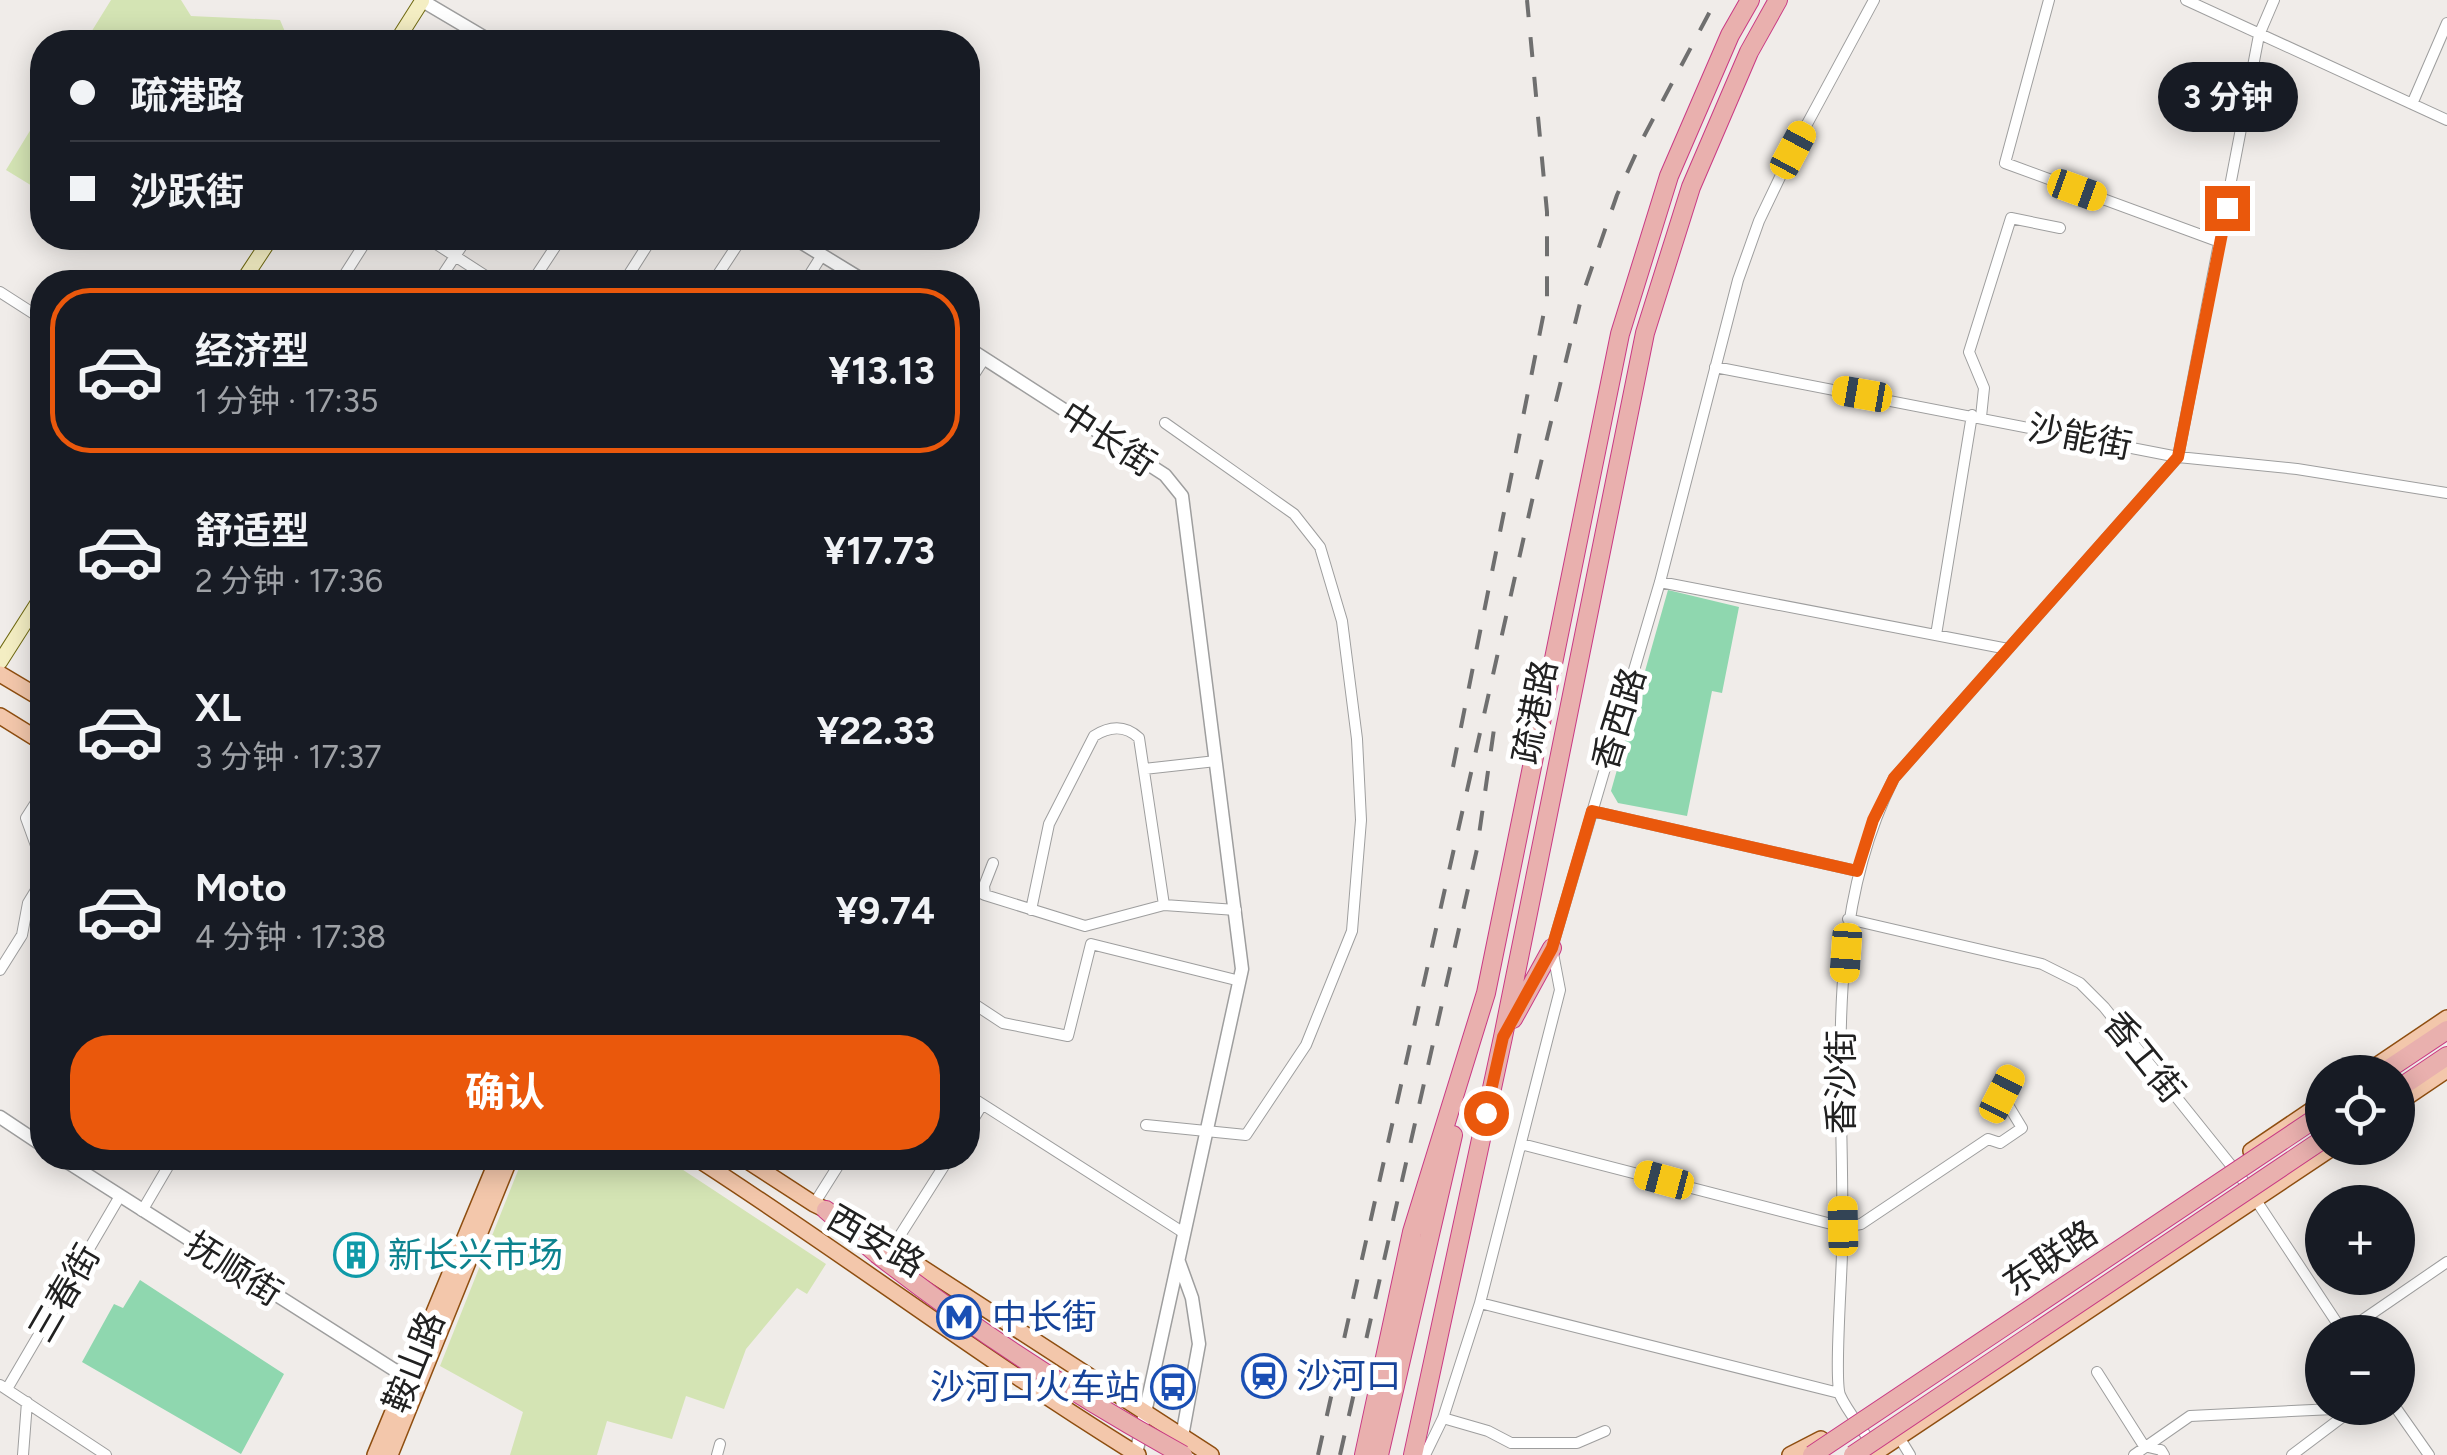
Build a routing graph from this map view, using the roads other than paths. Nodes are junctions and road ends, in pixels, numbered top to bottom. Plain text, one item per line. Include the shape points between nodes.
1 (422, 0) edge
2 (1750, 0) edge
3 (1778, 0) edge
4 (1874, 0) edge
5 (2049, 0) edge
6 (2186, 0) edge
7 (2274, 0) edge
8 (2447, 23) edge
9 (403, 30) edge
10 (471, 30) edge
11 (2259, 35) junction
12 (2412, 104) junction
13 (2447, 120) edge
14 (2060, 228) dead end
15 (2220, 242) junction
16 (446, 250) edge
17 (459, 250) edge
18 (814, 250) edge
19 (822, 255) junction
20 (455, 256) junction
21 (446, 270) edge
22 (477, 270) edge
23 (813, 270) edge
24 (846, 270) edge
25 (0, 292) edge
26 (30, 311) edge
27 (980, 356) edge
28 (984, 359) junction
29 (980, 365) edge
30 (1716, 367) junction
31 (1977, 416) junction
32 (1164, 423) dead end
33 (2178, 457) junction
34 (2447, 493) edge
35 (1660, 582) junction
36 (30, 615) edge
37 (1936, 635) junction
38 (2008, 649) junction
39 (0, 662) edge
40 (0, 674) edge
41 (30, 692) edge
42 (2, 719) edge
43 (30, 735) edge
44 (1216, 761) junction
45 (1144, 768) junction
46 (1592, 811) junction
47 (993, 863) dead end
48 (1857, 871) junction
49 (980, 892) edge
50 (985, 895) junction
51 (30, 900) edge
52 (1164, 905) junction
53 (1032, 910) junction
54 (1236, 910) junction
55 (1848, 919) junction
56 (1552, 948) junction
57 (0, 970) edge
58 (1240, 981) junction
59 (1486, 993) junction
60 (980, 1008) edge
61 (2447, 1018) edge
62 (2447, 1030) edge
63 (1503, 1037) junction
64 (2392, 1055) edge
65 (2410, 1055) edge
66 (2447, 1056) edge
67 (2447, 1070) edge
68 (2012, 1074) dead end
69 (2415, 1078) edge
70 (2415, 1092) edge
71 (982, 1104) joint
72 (980, 1107) edge
73 (2305, 1114) edge
74 (0, 1117) edge
75 (1146, 1125) dead end
76 (2305, 1125) edge
77 (1207, 1134) junction
78 (30, 1137) edge
79 (1521, 1144) junction
80 (2305, 1151) edge
81 (2231, 1165) junction
82 (2306, 1165) edge
83 (80, 1170) edge
84 (166, 1170) edge
85 (493, 1170) edge
86 (505, 1170) edge
87 (714, 1170) edge
88 (762, 1170) edge
89 (837, 1170) edge
90 (941, 1170) edge
91 (120, 1196) junction
92 (2255, 1199) junction
93 (820, 1207) junction
94 (142, 1211) junction
95 (1843, 1226) junction
96 (1184, 1233) junction
97 (885, 1251) junction
98 (1178, 1260) junction
99 (2447, 1262) edge
100 (1480, 1303) junction
101 (2333, 1315) edge
102 (2369, 1315) edge
103 (2097, 1372) dead end
104 (407, 1378) junction
105 (4, 1387) edge
106 (1839, 1393) junction
107 (27, 1402) junction
108 (1146, 1410) junction
109 (2305, 1410) edge
110 (1186, 1414) junction
111 (1443, 1418) junction
112 (1856, 1418) junction
113 (2332, 1425) edge
114 (2408, 1425) edge
115 (1604, 1431) dead end
116 (1182, 1435) junction
117 (1899, 1437) junction
118 (2144, 1446) junction
119 (1193, 1453) edge
120 (1874, 1453) edge
121 (1137, 1454) edge
122 (1800, 1454) edge
123 (23, 1455) edge
124 (106, 1455) edge
125 (375, 1455) edge
126 (390, 1455) edge
127 (1364, 1455) edge
128 (1379, 1455) edge
129 (1414, 1455) edge
130 (1426, 1455) edge
131 (1854, 1455) edge
132 (1910, 1455) edge
133 (2134, 1455) edge
134 (2164, 1455) edge
135 (2292, 1455) edge
136 (2429, 1455) edge

1 - 9 main road
1 - 10 street
2 - 59 highway via 1669,176 1620,334
3 - 63 highway, 疏港路 via 1692,187 1644,333
4 - 30 street, 香西路 via 1759,221
5 - 15 street via 2005,163
6 - 11 street
7 - 11 street
8 - 12 street
11 - 12 street
11 - 15 street
12 - 13 street
14 - 31 street via 2011,218 1969,352 1984,388
15 - 33 street
16 - 20 street
17 - 20 street
18 - 19 street
19 - 23 street
19 - 24 street
20 - 21 street
20 - 22 street
25 - 26 street
27 - 28 street, 中长街
28 - 29 street
28 - 44 street, 中长街 via 1165,476 1182,496
30 - 31 street, 沙能街
30 - 35 street, 香西路
31 - 33 street, 沙能街
31 - 37 street
32 - 77 street via 1294,514 1320,547 1342,621 1360,788 1352,931 1306,1045 1246,1135
33 - 34 street, 沙能街
33 - 38 street, 香沙街
35 - 37 street
35 - 46 street, 香西路
36 - 39 main road
37 - 38 street
38 - 48 street, 香沙街 via 1894,778
40 - 41 main road
42 - 43 main road
44 - 45 street
44 - 54 street, 中长街
45 - 52 street
45 - 53 street via 1131,730 1116,727 1094,736 1049,824
46 - 48 street
46 - 56 street, 香西路
47 - 50 street
48 - 55 street, 香沙街
49 - 50 street
50 - 53 street
51 - 57 street via 22,935
52 - 53 street via 1085,926
52 - 54 street
54 - 58 street, 中长街
55 - 81 street, 香工街 via 2042,964 2080,982
55 - 95 street, 香沙街 via 1839,1054
56 - 63 highway
56 - 79 street, 香西路 via 1560,990
58 - 60 street via 1091,944 1068,1036 1003,1024
58 - 77 street, 中长街
59 - 127 highway via 1412,1232
59 - 128 highway
61 - 64 main road
62 - 65 highway
63 - 129 highway, 疏港路
66 - 69 highway
67 - 70 main road
68 - 95 street via 2002,1094 2022,1128 2000,1143 1988,1139 1861,1224
71 - 72 street
71 - 96 street
73 - 81 main road
74 - 78 street
75 - 77 street
76 - 122 highway, 东联路, bridge
77 - 96 street, 中长街
79 - 95 street
79 - 100 street, 香西路
80 - 131 highway, 东联路, bridge
81 - 92 street, 香工街
81 - 112 main road
82 - 92 main road
83 - 91 street, 抚顺街
84 - 94 street
85 - 104 main road, 鞍山路
86 - 126 main road, 鞍山路
87 - 121 main road, 西安路
88 - 93 main road, 西安路
89 - 93 street
90 - 97 street
91 - 94 street, 抚顺街
91 - 105 street, 三春街
92 - 101 street, 香工街
92 - 117 main road
93 - 97 highway
94 - 104 street, 抚顺街
95 - 106 street, 香沙街
96 - 98 street, 中长街
97 - 108 main road, 西安路
97 - 119 highway, bridge via 950,1310 1126,1423
98 - 108 street, 中长街
98 - 110 street via 1200,1344
99 - 102 street
100 - 106 street
100 - 111 street, 香西路
103 - 118 street
104 - 125 main road, 鞍山路
105 - 107 street
106 - 112 street
107 - 123 street
107 - 124 street
108 - 116 main road, 西安路
108 - 121 street, 中长街
109 - 118 street via 2190,1416
110 - 116 street
110 - 119 street
111 - 115 street via 1512,1444 1577,1443
111 - 130 street, 香西路
112 - 120 street
112 - 122 main road
113 - 135 street
114 - 136 street
116 - 119 main road, 西安路
117 - 120 main road
117 - 132 street
118 - 133 street
118 - 134 street

